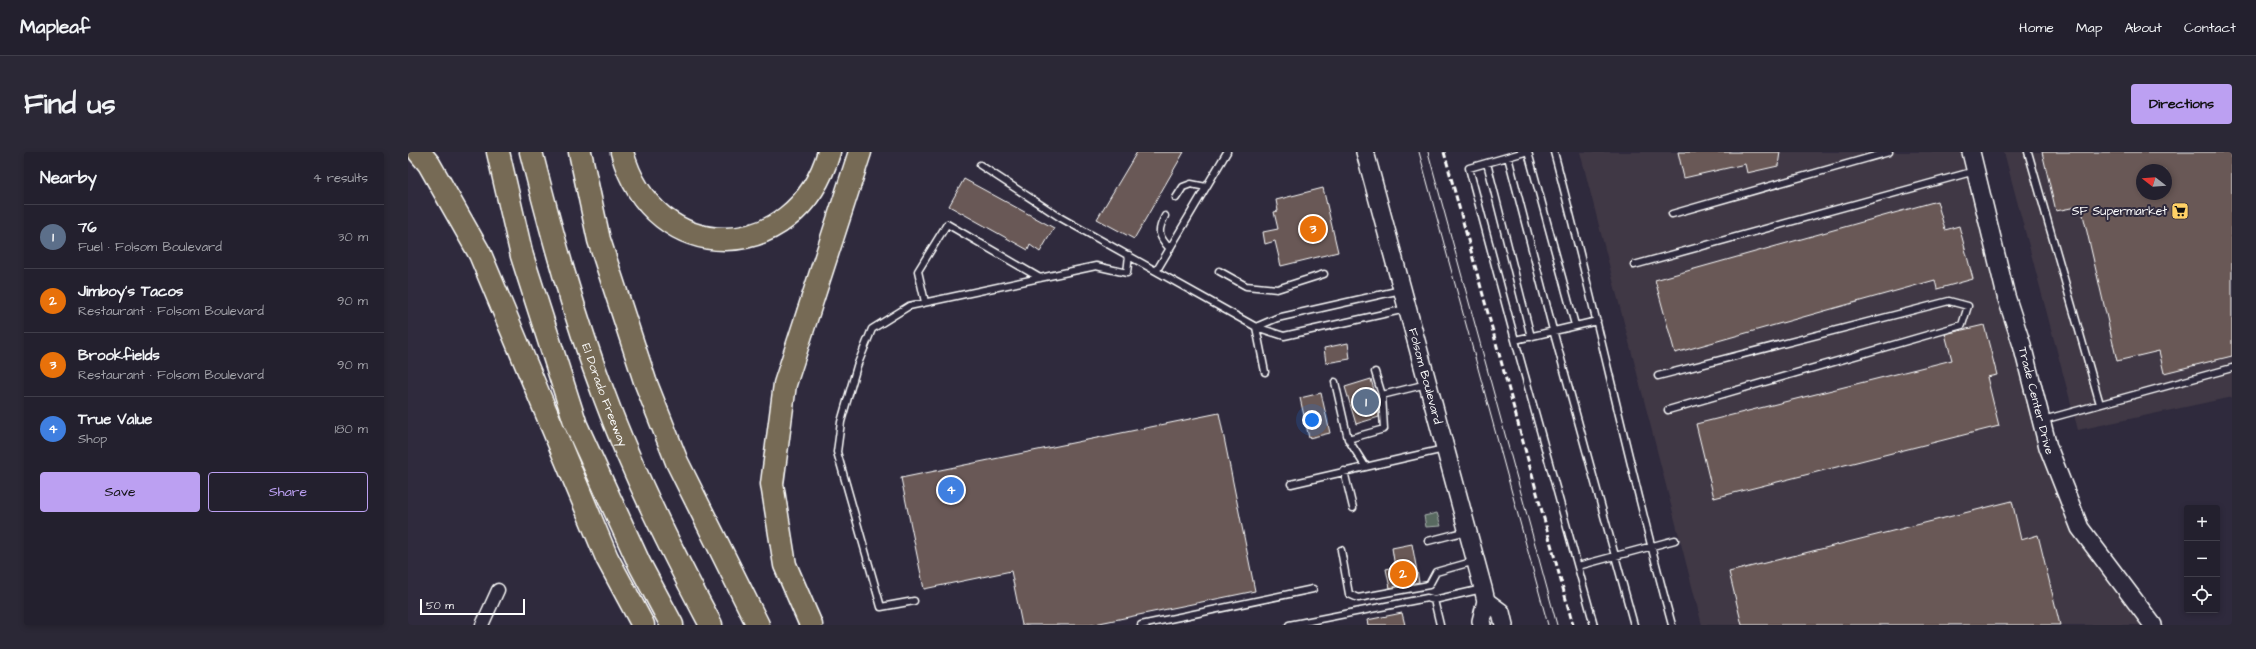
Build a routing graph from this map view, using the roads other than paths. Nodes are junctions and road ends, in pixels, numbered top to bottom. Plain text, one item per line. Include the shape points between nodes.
1 (419, 152) edge
2 (498, 152) edge
3 (531, 152) edge
4 (580, 152) edge
5 (622, 152) edge
6 (829, 152) edge
7 (860, 152) edge
8 (1227, 152) edge
9 (1365, 152) edge
10 (1525, 152) edge
11 (1528, 152) edge
12 (1554, 152) edge
13 (1889, 152) edge
14 (1971, 152) edge
15 (2028, 152) edge
16 (1515, 153) edge
17 (1508, 157) junction
18 (1487, 163) junction
19 (980, 165) dead end
20 (1976, 170) junction
21 (1206, 188) junction
22 (1176, 198) dead end
23 (1672, 214) dead end
24 (1165, 216) dead end
25 (1170, 249) junction
26 (1129, 255) junction
27 (1634, 265) dead end
28 (1157, 270) junction
29 (1218, 271) dead end
30 (1324, 274) dead end
31 (1040, 278) junction
32 (1403, 290) junction
33 (925, 302) junction
34 (1408, 308) junction
35 (1597, 321) junction
36 (1575, 325) junction
37 (1256, 327) junction
38 (1553, 330) junction
39 (1531, 337) junction
40 (1514, 340) junction
41 (2232, 368) edge
42 (1265, 372) dead end
43 (1375, 372) dead end
44 (1658, 376) dead end
45 (1335, 382) dead end
46 (1428, 384) junction
47 (1382, 395) junction
48 (2100, 404) junction
49 (1668, 410) dead end
50 (2041, 421) junction
51 (1348, 439) junction
52 (1446, 449) junction
53 (1365, 466) junction
54 (1344, 471) junction
55 (1291, 484) dead end
56 (1353, 508) dead end
57 (1468, 531) junction
58 (1675, 540) dead end
59 (1428, 541) dead end
60 (1651, 546) junction
61 (1341, 550) dead end
62 (1616, 556) junction
63 (1476, 560) junction
64 (1578, 566) junction
65 (1313, 589) dead end
66 (498, 590) dead end
67 (1485, 595) junction
68 (1434, 600) junction
69 (914, 601) dead end
70 (482, 625) edge
71 (643, 625) edge
72 (672, 625) edge
73 (711, 625) edge
74 (758, 625) edge
75 (811, 625) edge
76 (1141, 625) edge
77 (1290, 625) edge
78 (1440, 625) edge
79 (1482, 625) edge
80 (1504, 625) edge
81 (1594, 625) edge
82 (1634, 625) edge
83 (1672, 625) edge
84 (2153, 625) edge

1 - 71 highway via 429,164 480,254 607,558
2 - 72 highway via 522,256 576,425 640,565
3 - 73 highway, El Dorado Freeway via 555,249 604,395 664,537
4 - 74 highway via 599,240 645,381 677,462
5 - 6 highway via 635,188 658,215 676,227 696,235 731,239 766,230 791,215 815,187
7 - 75 highway via 785,384 772,484 786,565
8 - 21 lane
9 - 32 main road, Folsom Boulevard
10 - 16 lane
11 - 36 lane
12 - 35 lane
13 - 23 lane
14 - 20 main road, Trade Center Drive
15 - 48 lane
16 - 17 lane
17 - 18 lane
17 - 38 lane
18 - 39 lane
18 - 40 lane via 1469,168
19 - 26 lane via 1061,218
20 - 27 lane
20 - 50 main road, Trade Center Drive via 2006,296 2022,345
21 - 22 lane via 1191,184 1183,187
21 - 25 lane
24 - 25 lane via 1159,228 1160,236
25 - 28 lane
26 - 28 lane
26 - 31 lane via 1126,273 1096,266
28 - 37 lane
29 - 30 lane via 1246,286 1276,289
31 - 33 lane
31 - 33 lane via 946,224 918,271
32 - 34 main road, Folsom Boulevard
32 - 37 lane via 1277,318
33 - 69 lane via 909,306 872,329 857,366 837,452 881,607
34 - 37 lane via 1284,336
34 - 46 main road, Folsom Boulevard
35 - 36 lane
35 - 60 lane
36 - 38 lane
37 - 42 lane
38 - 39 lane
38 - 62 lane
39 - 40 lane
40 - 64 lane
41 - 48 lane
43 - 47 lane
44 - 49 lane via 1949,301 1968,306 1962,326
45 - 51 lane
46 - 47 lane
46 - 52 main road, Folsom Boulevard
47 - 51 lane via 1384,429
48 - 50 lane
50 - 84 main road, Trade Center Drive via 2080,528
51 - 53 lane
52 - 53 lane
52 - 57 main road, Folsom Boulevard
53 - 54 lane
54 - 55 lane
54 - 56 lane
57 - 59 lane
57 - 63 main road, Folsom Boulevard
58 - 60 lane
60 - 62 lane
60 - 83 lane
61 - 63 lane via 1349,594 1354,598 1429,585 1436,572
62 - 64 lane
62 - 82 lane
63 - 67 main road, Folsom Boulevard
64 - 81 lane
65 - 76 lane
66 - 70 street
67 - 68 lane
67 - 79 main road, Folsom Boulevard
67 - 80 main road via 1501,612
68 - 77 lane via 1427,598
68 - 78 lane

